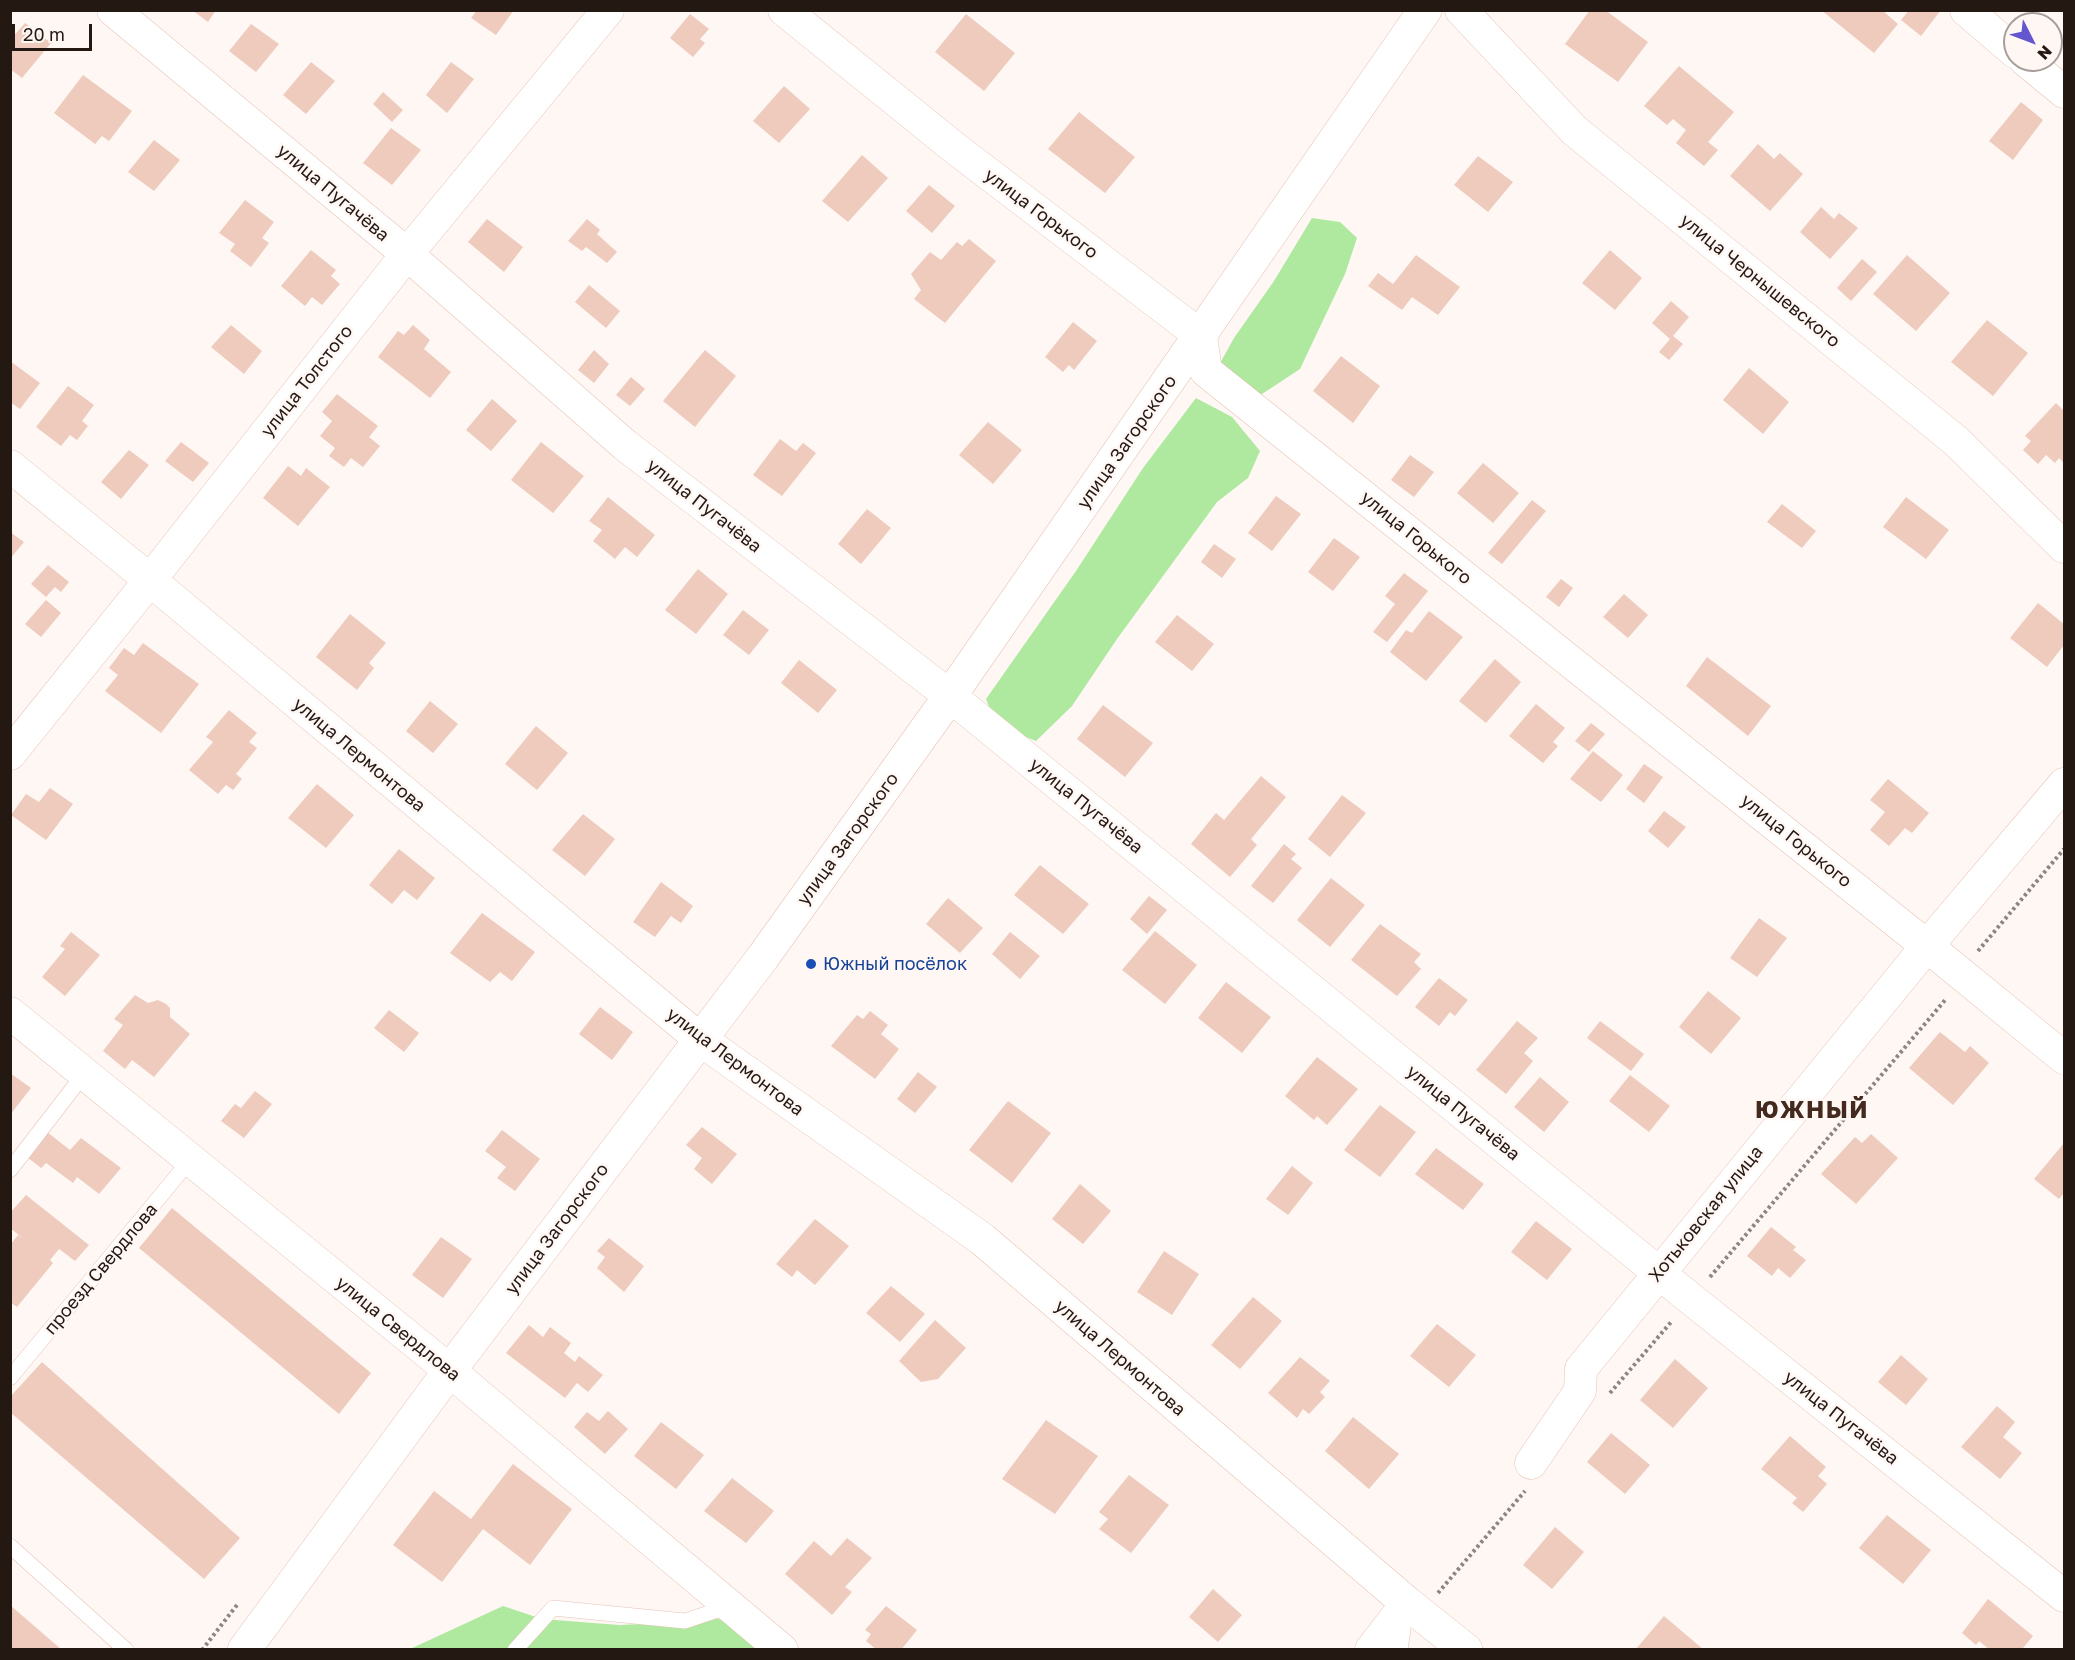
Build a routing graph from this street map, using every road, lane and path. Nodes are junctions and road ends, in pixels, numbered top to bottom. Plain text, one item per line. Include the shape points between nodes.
1 (113, 10) edge
2 (608, 10) edge
3 (784, 10) edge
4 (1425, 10) edge
5 (1461, 10) edge
6 (1966, 10) edge
7 (2003, 42) edge
8 (2040, 72) edge
9 (2064, 92) edge
10 (407, 254) junction
11 (1201, 336) junction
12 (10, 466) edge
13 (2064, 547) edge
14 (150, 580) junction
15 (951, 696) junction
16 (10, 754) edge
17 (2064, 783) edge
18 (2064, 849) edge
19 (1927, 946) junction
20 (1962, 974) junction
21 (10, 1013) edge
22 (701, 1040) junction
23 (2064, 1058) edge
24 (84, 1074) junction
25 (191, 1159) junction
26 (10, 1170) edge
27 (1658, 1272) junction
28 (1691, 1299) junction
29 (450, 1370) junction
30 (10, 1378) edge
31 (1531, 1463) dead end
32 (10, 1546) edge
33 (2064, 1596) edge
34 (1407, 1603) junction
35 (730, 1606) junction
36 (126, 1650) edge
37 (244, 1650) edge
38 (515, 1650) edge
39 (782, 1650) edge
40 (1371, 1650) edge
41 (1401, 1650) edge
42 (1466, 1650) edge

1 - 10 street, улица Пугачёва
2 - 10 street, улица Толстого
3 - 11 street, улица Горького via 956,149
4 - 11 main road, улица Загорского
5 - 13 street, улица Чернышевского via 1575,131 1956,441
6 - 7 street
8 - 9 street
10 - 14 street, улица Толстого
10 - 15 street, улица Пугачёва via 625,445
11 - 15 main road, улица Загорского
11 - 19 street, улица Горького via 1206,371
12 - 14 street, улица Лермонтова
14 - 16 street, улица Толстого
14 - 22 street, улица Лермонтова
15 - 22 main road, улица Загорского
15 - 27 street, улица Пугачёва
17 - 19 street, Хотьковская улица
18 - 20 path
19 - 20 street, улица Горького
19 - 27 street, Хотьковская улица
20 - 23 street, улица Горького
20 - 28 path
21 - 24 street, улица Свердлова
22 - 29 main road, улица Загорского
22 - 34 main road, улица Лермонтова via 981,1239
24 - 25 street, улица Свердлова
24 - 26 lane
25 - 29 street, улица Свердлова
25 - 30 lane, проезд Свердлова
27 - 28 street, улица Пугачёва
27 - 31 street, Хотьковская улица via 1581,1369 1580,1391
28 - 33 street, улица Пугачёва
29 - 35 street, улица Свердлова
29 - 37 main road, улица Загорского
32 - 36 lane
34 - 40 street
34 - 41 lane
34 - 42 main road, улица Лермонтова
35 - 38 lane via 685,1621 553,1608
35 - 39 street, улица Свердлова

